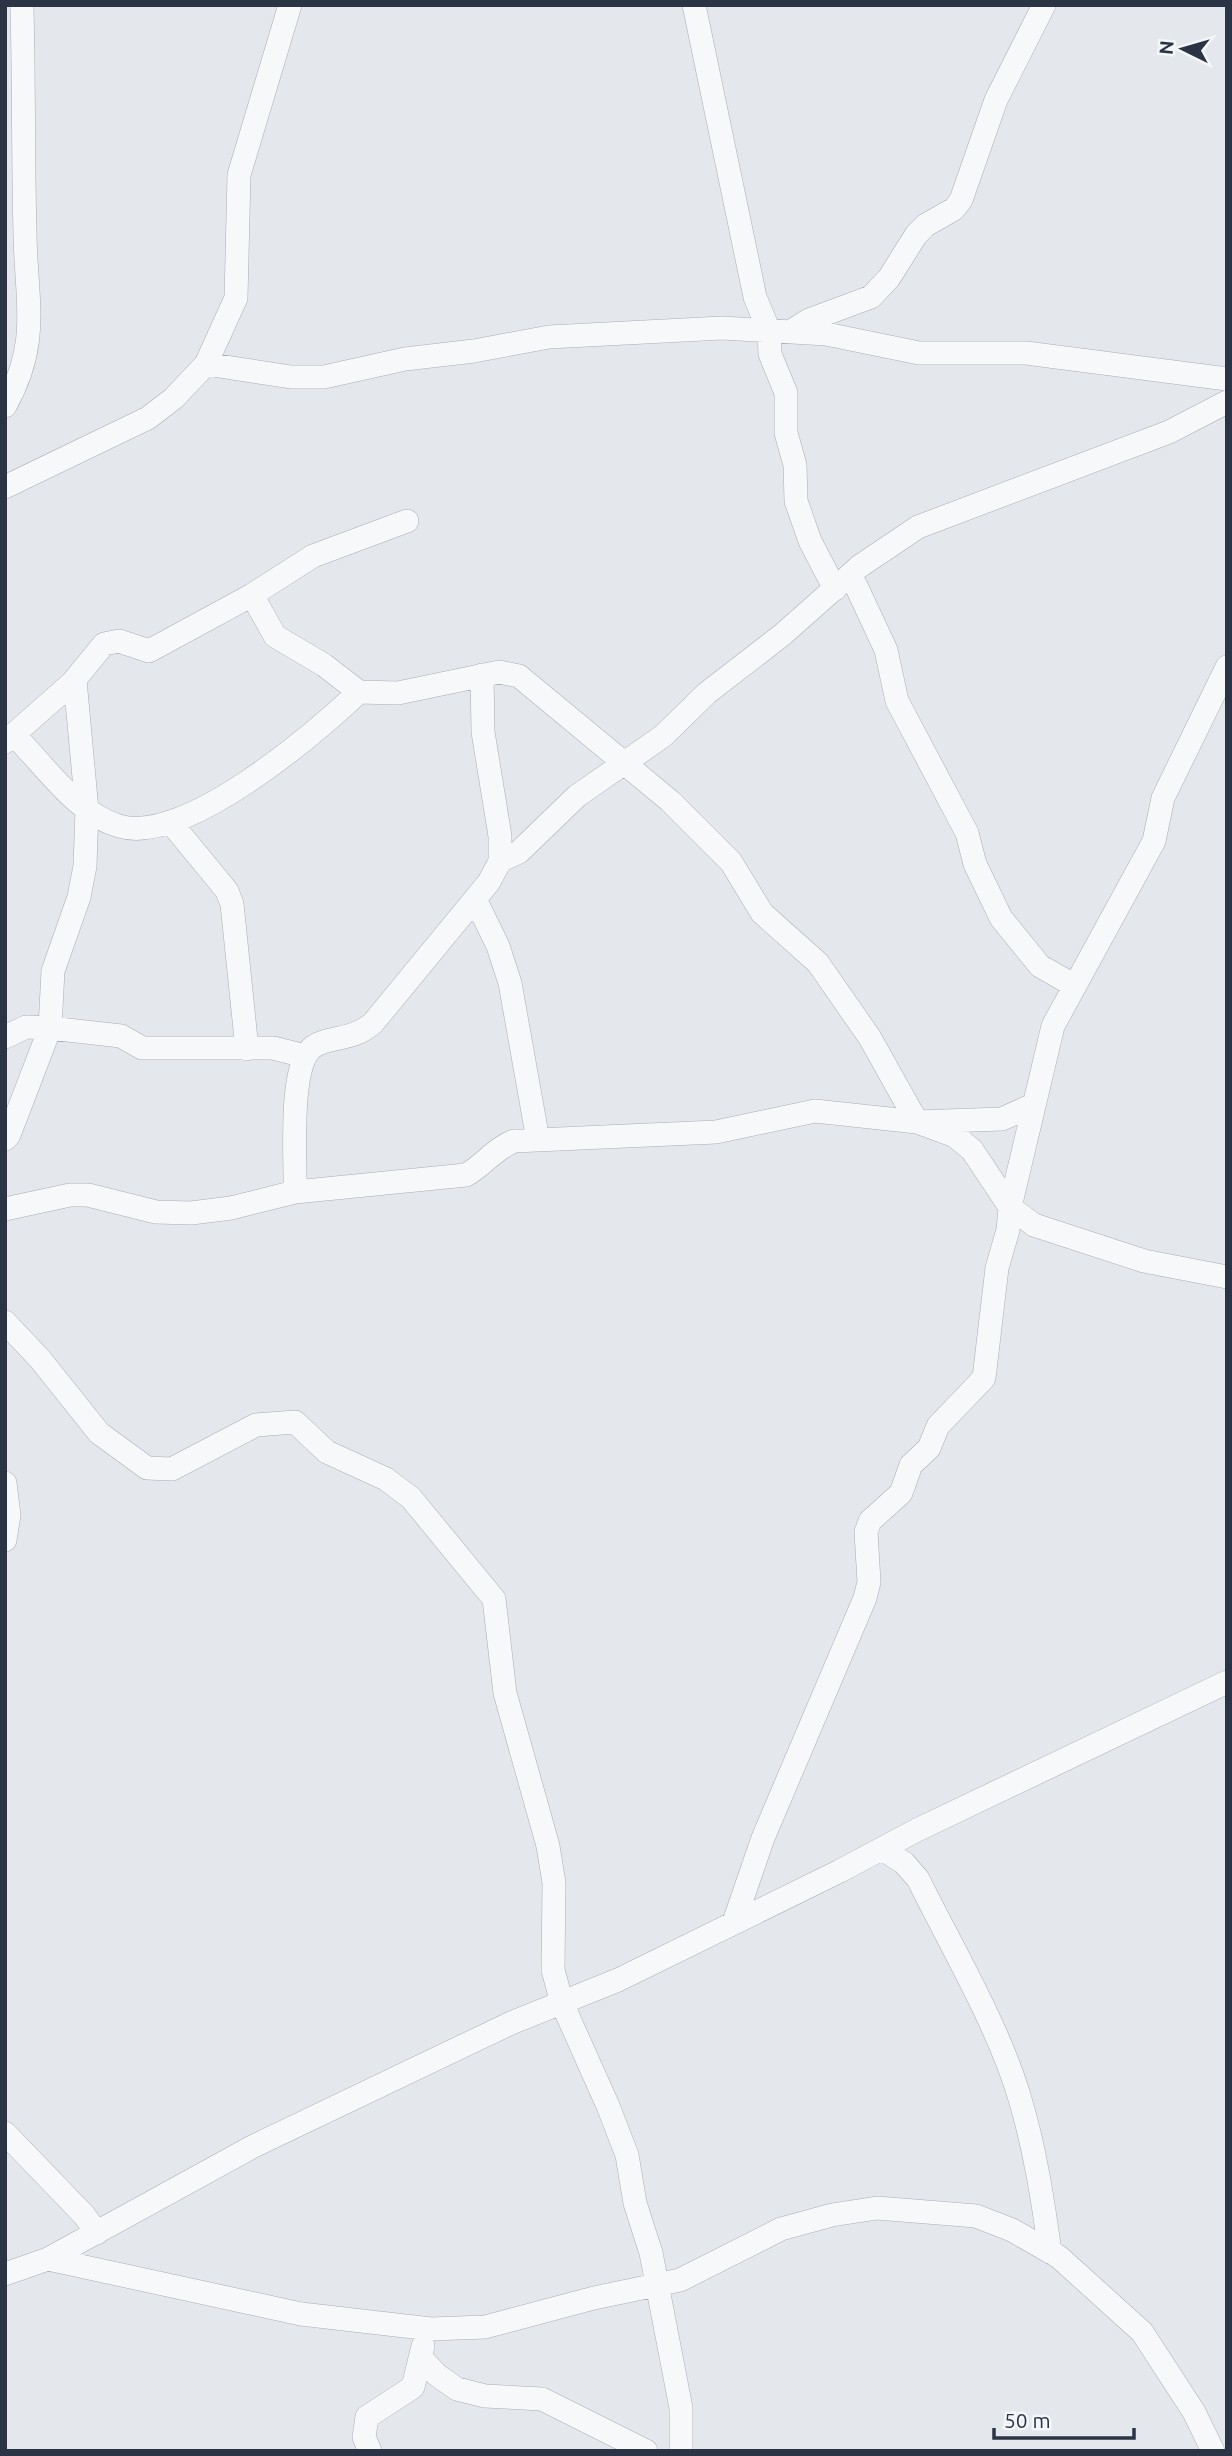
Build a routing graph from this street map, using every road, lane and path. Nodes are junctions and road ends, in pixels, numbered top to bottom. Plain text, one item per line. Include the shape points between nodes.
1 (290, 5) edge
2 (694, 5) edge
3 (1044, 5) edge
4 (19, 7) edge
5 (793, 330) junction
6 (769, 331) junction
7 (206, 364) junction
8 (1227, 379) edge
9 (1227, 402) edge
10 (5, 406) edge
11 (5, 487) edge
12 (407, 521) dead end
13 (843, 582) junction
14 (252, 595) junction
15 (1227, 667) edge
16 (482, 675) junction
17 (75, 680) junction
18 (359, 692) junction
19 (10, 739) edge
20 (624, 764) junction
21 (87, 810) junction
22 (172, 824) junction
23 (500, 861) junction
24 (475, 899) junction
25 (1075, 986) junction
26 (50, 1028) junction
27 (5, 1037) edge
28 (247, 1049) junction
29 (305, 1056) junction
30 (1033, 1105) junction
31 (917, 1122) junction
32 (5, 1139) edge
33 (538, 1140) junction
34 (295, 1192) junction
35 (1010, 1207) junction
36 (5, 1209) edge
37 (1227, 1277) edge
38 (5, 1322) edge
39 (5, 1483) edge
40 (5, 1540) edge
41 (1227, 1682) edge
42 (882, 1849) junction
43 (734, 1922) junction
44 (562, 2003) junction
45 (5, 2133) edge
46 (97, 2233) junction
47 (1050, 2252) junction
48 (48, 2259) junction
49 (5, 2274) edge
50 (657, 2286) junction
51 (426, 2328) junction
52 (421, 2358) junction
53 (370, 2451) edge
54 (646, 2451) edge
55 (681, 2451) edge
56 (1213, 2451) edge

1 - 7 street via 239,175 236,298
2 - 6 street via 755,297
3 - 5 street via 996,100 961,200 916,235 871,297 821,314
4 - 10 street via 31,317 26,354
5 - 6 street
5 - 8 street via 919,353 1027,353
6 - 7 street via 722,328 562,335 405,359 324,377 291,377
6 - 13 street via 770,354 786,393 786,433 795,465 796,501 810,541
7 - 11 street via 148,418
9 - 13 street via 1156,437 918,527
12 - 14 street via 313,556
13 - 20 street
13 - 25 street via 886,650 897,701 961,821 1001,918 1040,966
14 - 17 street via 149,651 119,641 104,644
14 - 18 street via 275,636
15 - 25 street via 1163,798 1154,841
16 - 18 street via 398,693
16 - 20 street via 519,676
16 - 23 street via 483,732
17 - 19 street
17 - 21 street
18 - 22 street via 317,732 242,785
19 - 21 street
20 - 23 street via 577,796 519,852
20 - 31 street via 706,836 731,862 762,913 818,962 870,1038
21 - 22 street via 120,827 142,830
21 - 26 street via 85,866 53,971
22 - 28 street via 227,891 232,904
23 - 24 street
24 - 29 street via 367,1028 314,1046
24 - 33 street via 510,983
25 - 30 street via 1053,1026
26 - 27 street via 26,1027
26 - 28 street via 121,1036 142,1048
26 - 32 street
28 - 29 street via 273,1048
29 - 34 street via 297,1086
30 - 31 street via 1002,1119
30 - 35 street
31 - 33 street via 816,1111 716,1132
31 - 35 street via 955,1136 972,1150
33 - 34 street via 499,1147 481,1167 466,1175
34 - 36 street via 191,1213 156,1212 88,1195
35 - 37 street via 1055,1234 1110,1247 1144,1261
35 - 43 street via 996,1269 984,1378 938,1426 929,1448 911,1465 901,1493 870,1521 865,1598 763,1838
38 - 44 street via 99,1433 148,1468 172,1469 256,1425 295,1422 327,1452 386,1479 411,1498 494,1599 505,1693 548,1846 554,1883 553,1970
39 - 40 street via 9,1515
41 - 42 street
42 - 43 street
42 - 47 street via 904,1863 918,1880 1020,2097
43 - 44 street
44 - 46 street via 252,2147
44 - 50 street via 627,2155
45 - 46 street
46 - 48 street
47 - 50 street via 976,2216 877,2208 781,2229 680,2280
47 - 56 street via 1142,2332 1194,2412
48 - 49 street
48 - 51 street via 301,2314
50 - 51 street via 485,2327
50 - 55 street via 681,2409
51 - 52 street
52 - 53 street via 413,2387 367,2417 364,2437
52 - 54 street via 457,2389 485,2396 542,2399

